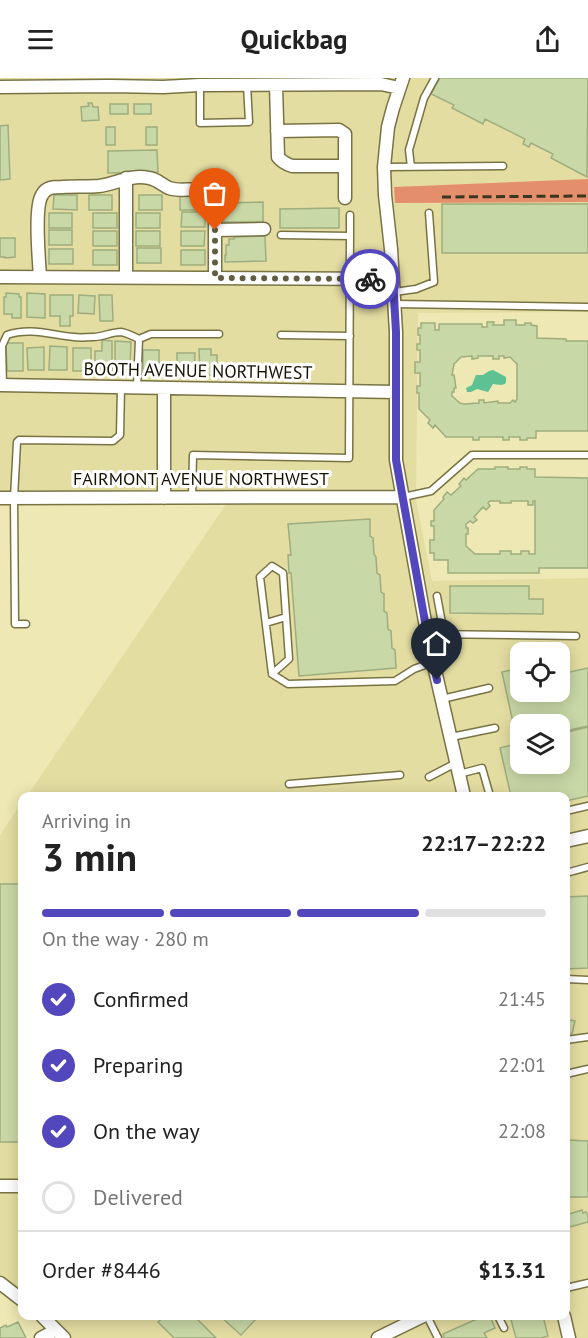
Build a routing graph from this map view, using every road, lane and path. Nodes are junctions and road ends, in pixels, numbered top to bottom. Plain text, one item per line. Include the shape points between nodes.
1 (435, 78) edge
2 (67, 82) edge
3 (110, 82) edge
4 (271, 82) edge
5 (162, 83) edge
6 (401, 83) edge
7 (200, 85) junction
8 (247, 85) junction
9 (0, 87) edge
10 (278, 131) junction
11 (345, 166) junction
12 (384, 166) junction
13 (411, 166) junction
14 (503, 166) dead end
15 (126, 178) junction
16 (345, 198) dead end
17 (429, 213) dead end
18 (350, 215) dead end
19 (264, 229) dead end
20 (215, 230) junction
21 (281, 235) dead end
22 (350, 236) junction
23 (0, 277) edge
24 (40, 277) junction
25 (126, 277) junction
26 (215, 278) junction
27 (350, 279) junction
28 (393, 279) junction
29 (394, 298) junction
30 (588, 307) edge
31 (219, 334) dead end
32 (281, 335) dead end
33 (350, 336) junction
34 (138, 339) junction
35 (1, 385) edge
36 (121, 387) junction
37 (137, 387) junction
38 (164, 388) junction
39 (349, 391) junction
40 (396, 392) junction
41 (588, 455) edge
42 (403, 497) junction
43 (0, 498) edge
44 (14, 498) junction
45 (164, 498) junction
46 (192, 498) junction
47 (437, 596) dead end
48 (286, 617) junction
49 (266, 622) junction
50 (26, 624) dead end
51 (427, 634) junction
52 (444, 634) junction
53 (576, 636) dead end
54 (433, 662) junction
55 (272, 674) junction
56 (489, 688) dead end
57 (442, 699) junction
58 (495, 728) dead end
59 (451, 737) junction
60 (458, 768) junction
61 (400, 775) dead end
62 (429, 777) dead end
63 (289, 784) dead end
64 (463, 792) edge
65 (489, 792) edge
66 (588, 806) edge
67 (570, 810) edge
68 (588, 836) edge
69 (570, 840) edge
70 (588, 867) edge
71 (570, 872) edge
72 (570, 979) edge
73 (588, 980) edge
74 (588, 1037) edge
75 (570, 1039) edge
76 (588, 1068) edge
77 (570, 1073) edge
78 (0, 1186) edge
79 (18, 1186) edge
80 (0, 1283) edge
81 (588, 1283) edge
82 (570, 1287) edge
83 (18, 1297) edge
84 (46, 1320) edge
85 (416, 1320) edge
86 (427, 1320) edge
87 (500, 1320) edge
88 (565, 1320) edge
89 (504, 1328) dead end
90 (60, 1334) edge
91 (41, 1338) edge
92 (378, 1338) edge
93 (438, 1338) edge
94 (569, 1338) edge

1 - 13 lane via 424,98 409,150
2 - 3 street
2 - 9 street
3 - 5 street
4 - 6 street
4 - 8 street
4 - 10 street
5 - 7 street
6 - 12 street via 388,127
7 - 8 street
7 - 8 lane via 200,123 249,122
10 - 11 street via 278,157 286,165
10 - 11 street via 343,132
11 - 16 street
12 - 13 lane
12 - 28 street
13 - 14 lane
15 - 20 street via 149,178 176,189 207,192 215,202
15 - 24 street via 101,186 50,187 42,193 38,205
15 - 25 street
17 - 29 lane via 434,282
18 - 22 lane
19 - 20 street
20 - 26 street
21 - 22 lane
22 - 27 lane
23 - 24 street
24 - 25 street
25 - 26 street
26 - 27 street
27 - 28 street
27 - 33 lane
28 - 29 street
29 - 30 lane
29 - 40 street
31 - 34 lane via 151,334
32 - 33 lane
33 - 39 lane
34 - 35 lane via 124,332 100,337 15,332 8,335 2,346
34 - 37 lane
35 - 36 street, BOOTH AVENUE NORTHWEST
36 - 37 street, BOOTH AVENUE NORTHWEST
36 - 44 lane via 120,435 113,441 17,442
37 - 38 street, BOOTH AVENUE NORTHWEST
38 - 39 street, BOOTH AVENUE NORTHWEST
38 - 45 street
39 - 40 street, BOOTH AVENUE NORTHWEST
39 - 46 lane via 349,458 193,455
40 - 42 street via 396,460
41 - 42 lane via 472,455 431,491
42 - 46 street, FAIRMONT AVENUE NORTHWEST
42 - 51 street
43 - 44 street, FAIRMONT AVENUE NORTHWEST
44 - 45 street, FAIRMONT AVENUE NORTHWEST
44 - 50 lane via 15,624
45 - 46 street, FAIRMONT AVENUE NORTHWEST
47 - 52 lane
48 - 49 lane
48 - 49 lane via 284,573 272,566 260,577
48 - 55 lane via 289,659
49 - 55 lane
51 - 52 lane
51 - 54 street
52 - 53 lane
54 - 55 lane via 395,681 288,684
54 - 57 street
56 - 57 lane
57 - 59 street
58 - 59 lane
59 - 60 street
60 - 62 lane
60 - 64 street
60 - 65 lane via 482,768
61 - 63 lane
66 - 67 lane
68 - 69 street
70 - 71 lane
72 - 73 lane
74 - 75 lane
76 - 77 lane
78 - 79 street
80 - 83 street
81 - 82 lane
84 - 90 street
85 - 92 street
86 - 93 lane
87 - 89 lane
88 - 94 street
90 - 91 street

